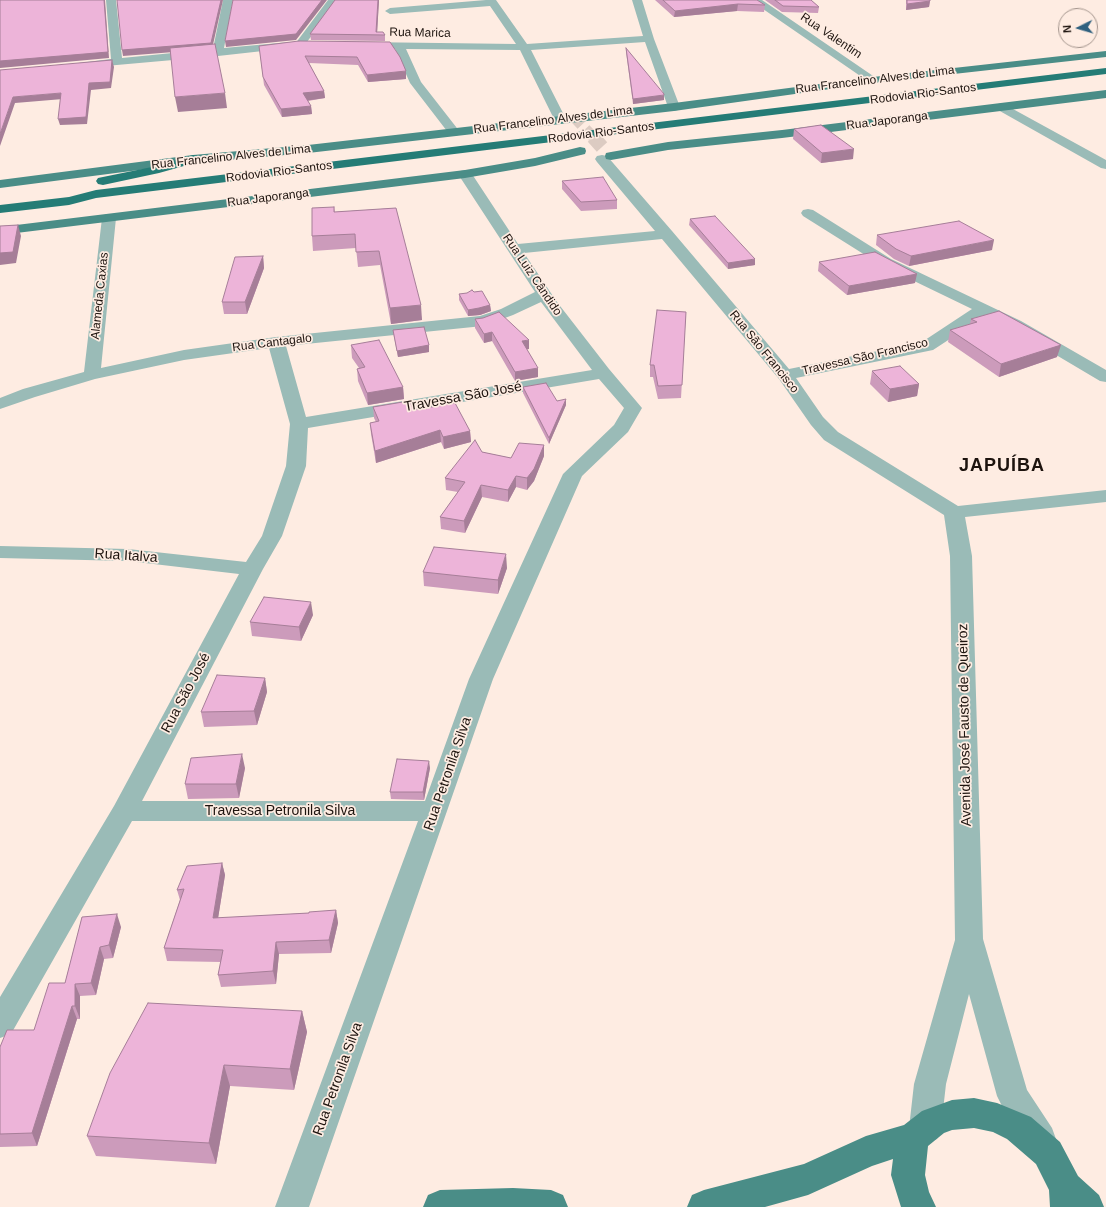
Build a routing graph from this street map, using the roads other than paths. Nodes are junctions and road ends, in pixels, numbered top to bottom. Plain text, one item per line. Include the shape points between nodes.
1 (111, 0) edge
2 (228, 0) edge
3 (333, 0) edge
4 (637, 0) edge
5 (756, 0) edge
6 (492, 1) edge
7 (390, 11) dead end
8 (649, 39) junction
9 (300, 44) junction
10 (316, 44) edge
11 (347, 45) edge
12 (399, 46) junction
13 (524, 47) junction
14 (218, 53) junction
15 (1106, 54) edge
16 (117, 62) junction
17 (70, 66) edge
18 (1106, 71) edge
19 (873, 80) junction
20 (1106, 94) edge
21 (674, 107) junction
22 (1002, 108) junction
23 (560, 118) junction
24 (454, 132) junction
25 (599, 152) junction
26 (193, 159) junction
27 (1106, 165) edge
28 (465, 174) junction
29 (0, 184) edge
30 (96, 194) junction
31 (0, 203) edge
32 (0, 209) edge
33 (808, 213) dead end
34 (109, 218) junction
35 (0, 231) edge
36 (666, 234) junction
37 (515, 249) junction
38 (544, 294) junction
39 (982, 310) junction
40 (276, 342) junction
41 (603, 373) junction
42 (92, 375) junction
43 (786, 375) junction
44 (1106, 377) edge
45 (0, 404) edge
46 (299, 424) junction
47 (1106, 496) edge
48 (954, 512) junction
49 (0, 552) edge
50 (252, 569) junction
51 (124, 811) junction
52 (435, 811) junction
53 (969, 939) junction
54 (0, 1025) edge
55 (920, 1133) junction
56 (1048, 1153) junction
57 (1073, 1200) edge
58 (292, 1207) edge
59 (440, 1207) edge
60 (551, 1207) edge
61 (704, 1207) edge
62 (919, 1207) edge

1 - 16 street
2 - 14 street
3 - 9 street
4 - 8 street
5 - 19 street, Rua Valentim
6 - 7 street
6 - 13 street
8 - 13 street, Rua Marica
8 - 21 street
9 - 10 street
9 - 14 street
11 - 12 street, Rua Marica
12 - 13 street, Rua Marica
12 - 24 street via 416,83
13 - 23 street
14 - 16 street
15 - 19 main road, Rua Francelino Alves de Lima
16 - 17 street
18 - 30 highway, Rodovia Rio-Santos
19 - 21 main road, Rua Francelino Alves de Lima
20 - 22 main road, Rua Japoranga
21 - 23 main road, Rua Francelino Alves de Lima
22 - 25 main road, Rua Japoranga
22 - 27 street
23 - 24 main road, Rua Francelino Alves de Lima
24 - 26 main road, Rua Francelino Alves de Lima
25 - 28 main road, Rua Japoranga
25 - 36 street, Rua São Francisco
26 - 29 main road, Rua Francelino Alves de Lima
26 - 31 highway via 154,170
28 - 34 main road, Rua Japoranga
28 - 37 street, Rua Luiz Cândido
30 - 31 highway, Rodovia Rio-Santos via 73,194
30 - 32 highway, Rodovia Rio-Santos
33 - 39 street via 886,262
34 - 35 main road, Rua Japoranga
34 - 42 street, Alameda Caxias
36 - 37 street
36 - 43 street, Rua São Francisco
37 - 38 street, Rua Luiz Cândido
38 - 40 street, Rua Cantagalo via 483,321
38 - 41 street, Rua Luiz Cândido
39 - 43 street, Travessa São Francisco via 926,346
39 - 44 street via 1015,324
40 - 42 street, Rua Cantagalo via 184,355
40 - 46 street, Rua São José
41 - 46 street, Travessa São José
41 - 52 street, Rua Petronila Silva via 633,408 621,428 573,474 481,679
42 - 45 street, Rua Cantagalo
43 - 48 street, Rua São Francisco via 817,421 831,436
46 - 50 street, Rua São José via 296,466 272,536
47 - 48 street
48 - 53 street, Avenida José Fausto de Queiroz via 961,556
49 - 50 street, Rua Italva via 128,555
50 - 51 street, Rua São José
51 - 52 street, Travessa Petronila Silva
51 - 54 street, Rua São José
52 - 58 street, Rua Petronila Silva
53 - 55 street, Avenida José Fausto de Queiroz via 930,1084
53 - 56 street, Avenida José Fausto de Queiroz via 1013,1096
55 - 56 main road via 933,1122 952,1115 974,1113 997,1118 1019,1128
55 - 61 main road via 866,1152 808,1179
55 - 62 main road via 910,1154 908,1175
56 - 57 main road
59 - 60 main road

